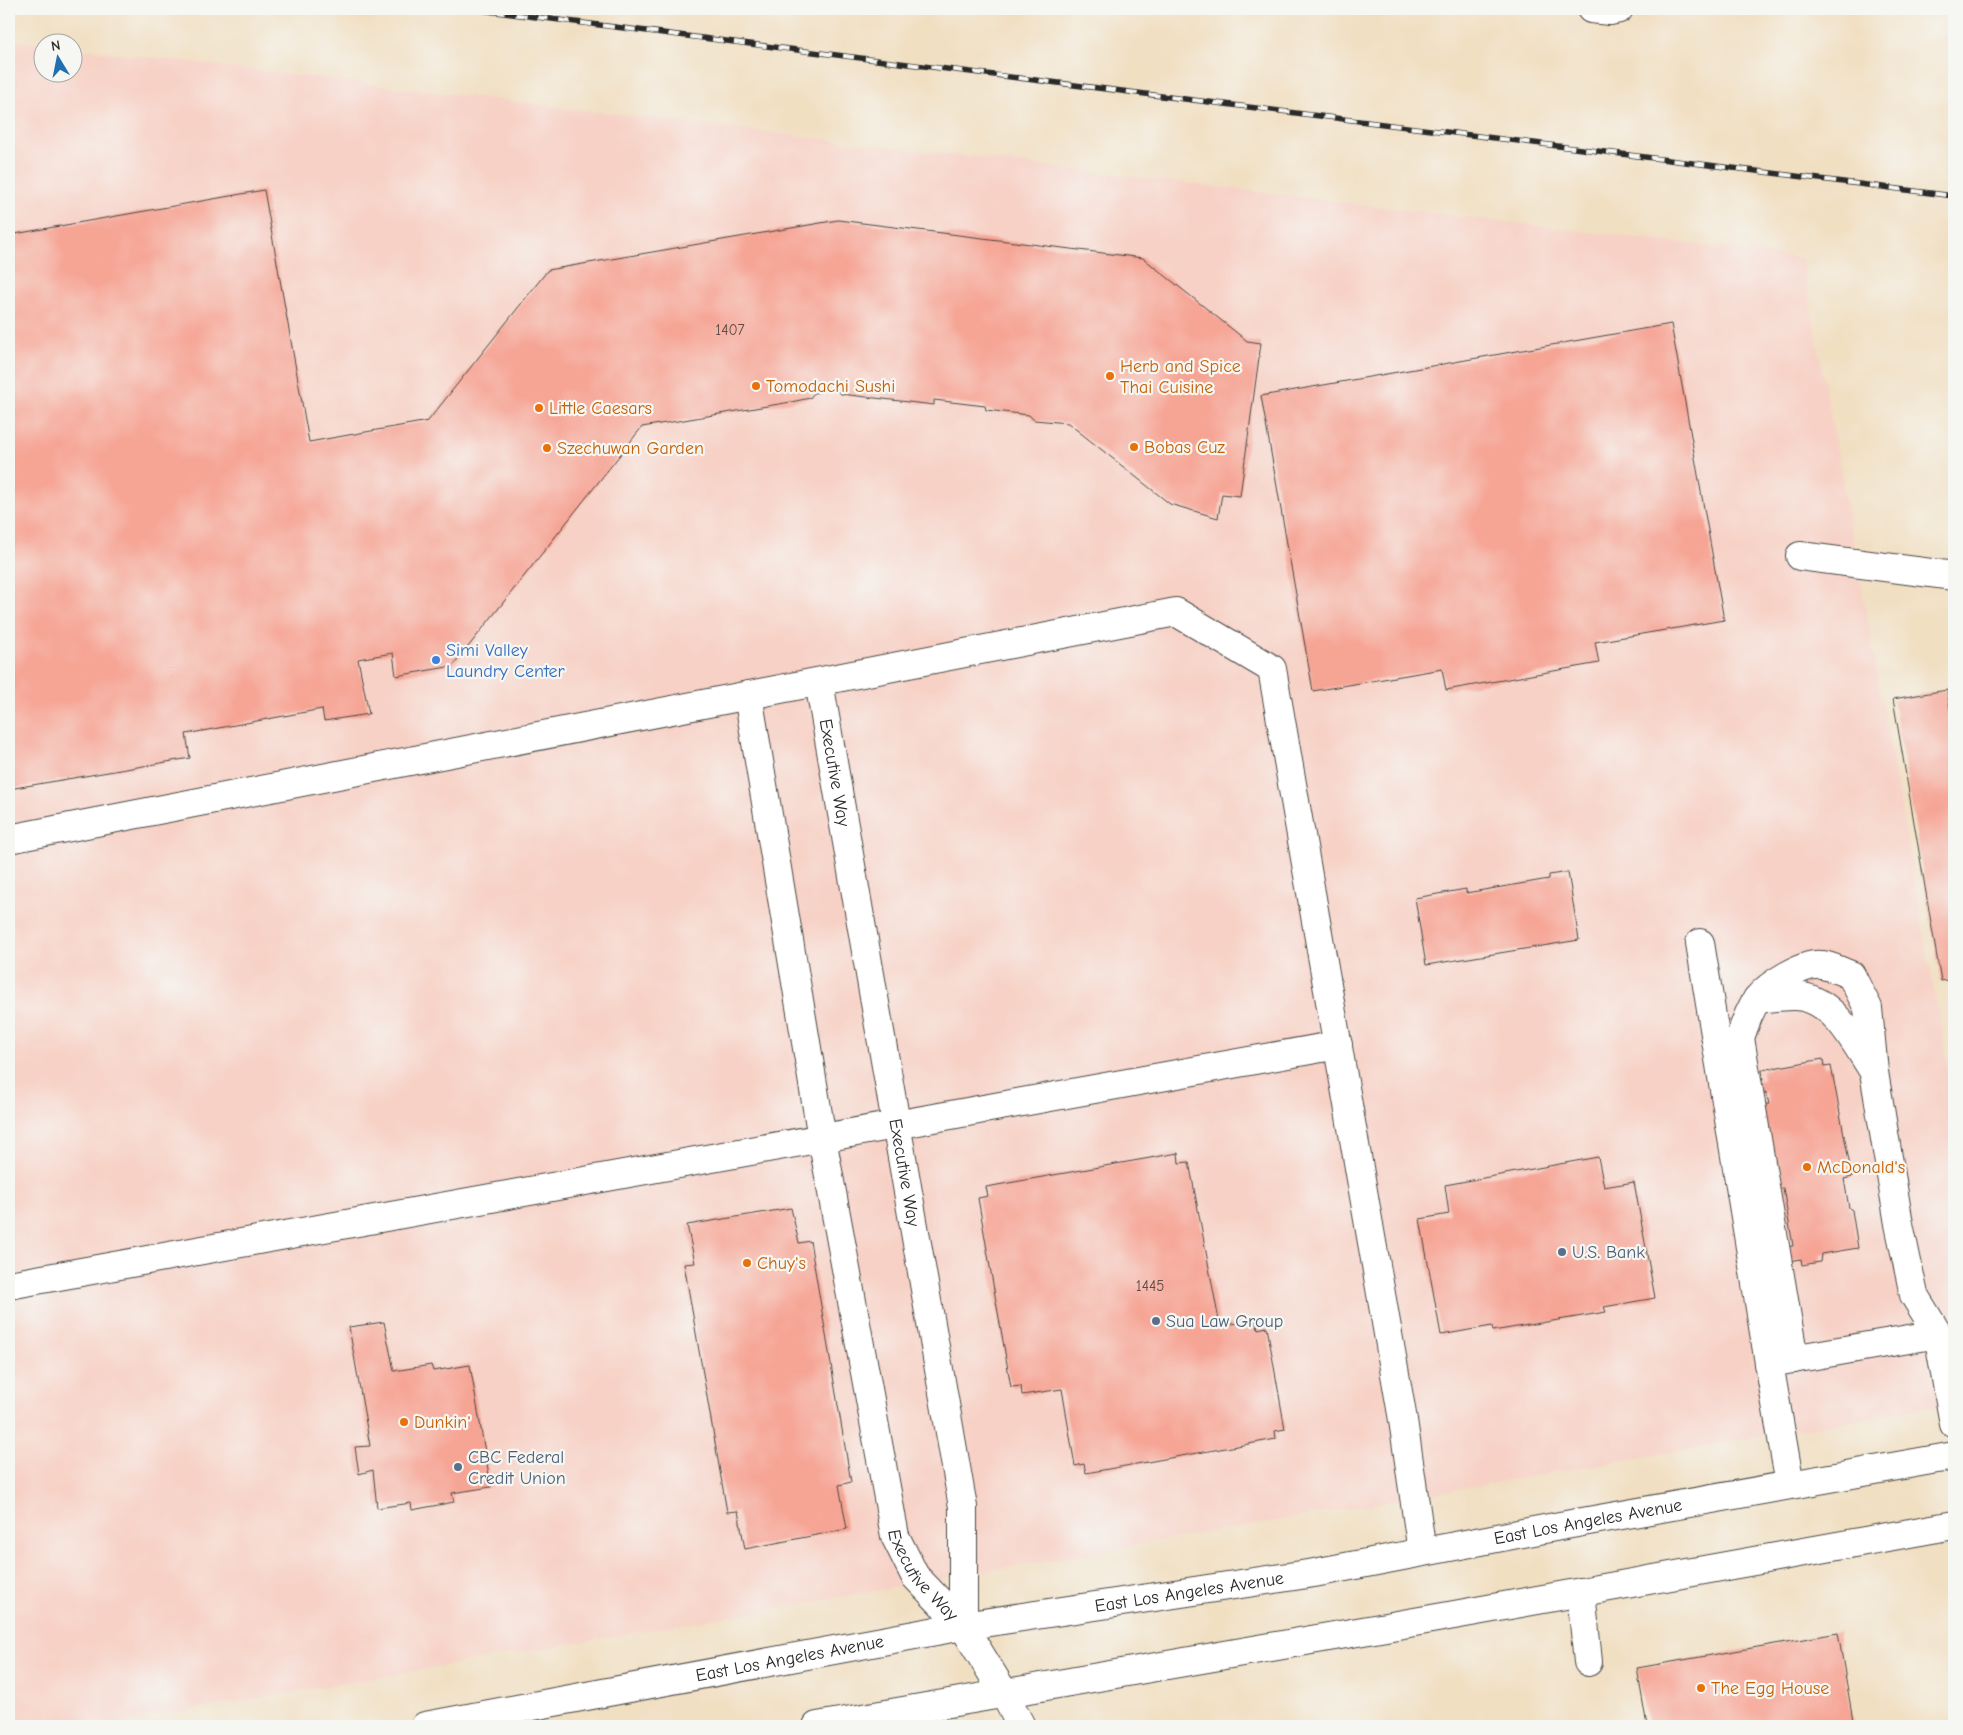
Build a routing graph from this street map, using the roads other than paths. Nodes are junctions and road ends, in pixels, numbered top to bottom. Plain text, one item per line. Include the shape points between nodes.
1 (1591, 9) edge
2 (1619, 9) edge
3 (1800, 556) dead end
4 (1954, 576) edge
5 (819, 682) junction
6 (748, 695) junction
7 (9, 839) edge
8 (1700, 943) dead end
9 (1757, 999) junction
10 (1338, 1045) junction
11 (1874, 1072) junction
12 (896, 1125) junction
13 (822, 1138) junction
14 (9, 1285) edge
15 (1938, 1334) junction
16 (1782, 1361) junction
17 (1954, 1424) edge
18 (1954, 1456) edge
19 (1790, 1485) junction
20 (1954, 1525) edge
21 (1422, 1552) junction
22 (1581, 1592) junction
23 (963, 1626) junction
24 (1588, 1662) dead end
25 (1004, 1693) junction
26 (425, 1726) edge
27 (817, 1726) edge
28 (1022, 1726) edge

1 - 2 main road
3 - 4 main road
5 - 6 main road
5 - 10 main road via 1176,612 1272,668
5 - 12 main road, Executive Way
6 - 7 main road
6 - 13 main road, Executive Way
8 - 16 main road
9 - 11 main road via 1804,997 1824,1007 1841,1020
9 - 11 main road via 1768,987 1798,970 1821,964 1851,975 1868,1008
9 - 16 main road via 1740,1038
10 - 12 main road
10 - 21 main road via 1403,1420
11 - 15 main road via 1914,1295
12 - 13 main road
12 - 23 main road, Executive Way via 963,1507
13 - 14 main road
13 - 23 main road, Executive Way via 895,1536 915,1576
15 - 16 main road
15 - 17 main road
16 - 19 main road
18 - 19 main road, East Los Angeles Avenue
19 - 21 main road, East Los Angeles Avenue
20 - 22 main road
21 - 23 main road, East Los Angeles Avenue via 1314,1573
22 - 24 main road
22 - 25 main road
23 - 25 main road
23 - 26 main road, East Los Angeles Avenue
25 - 27 main road
25 - 28 main road

